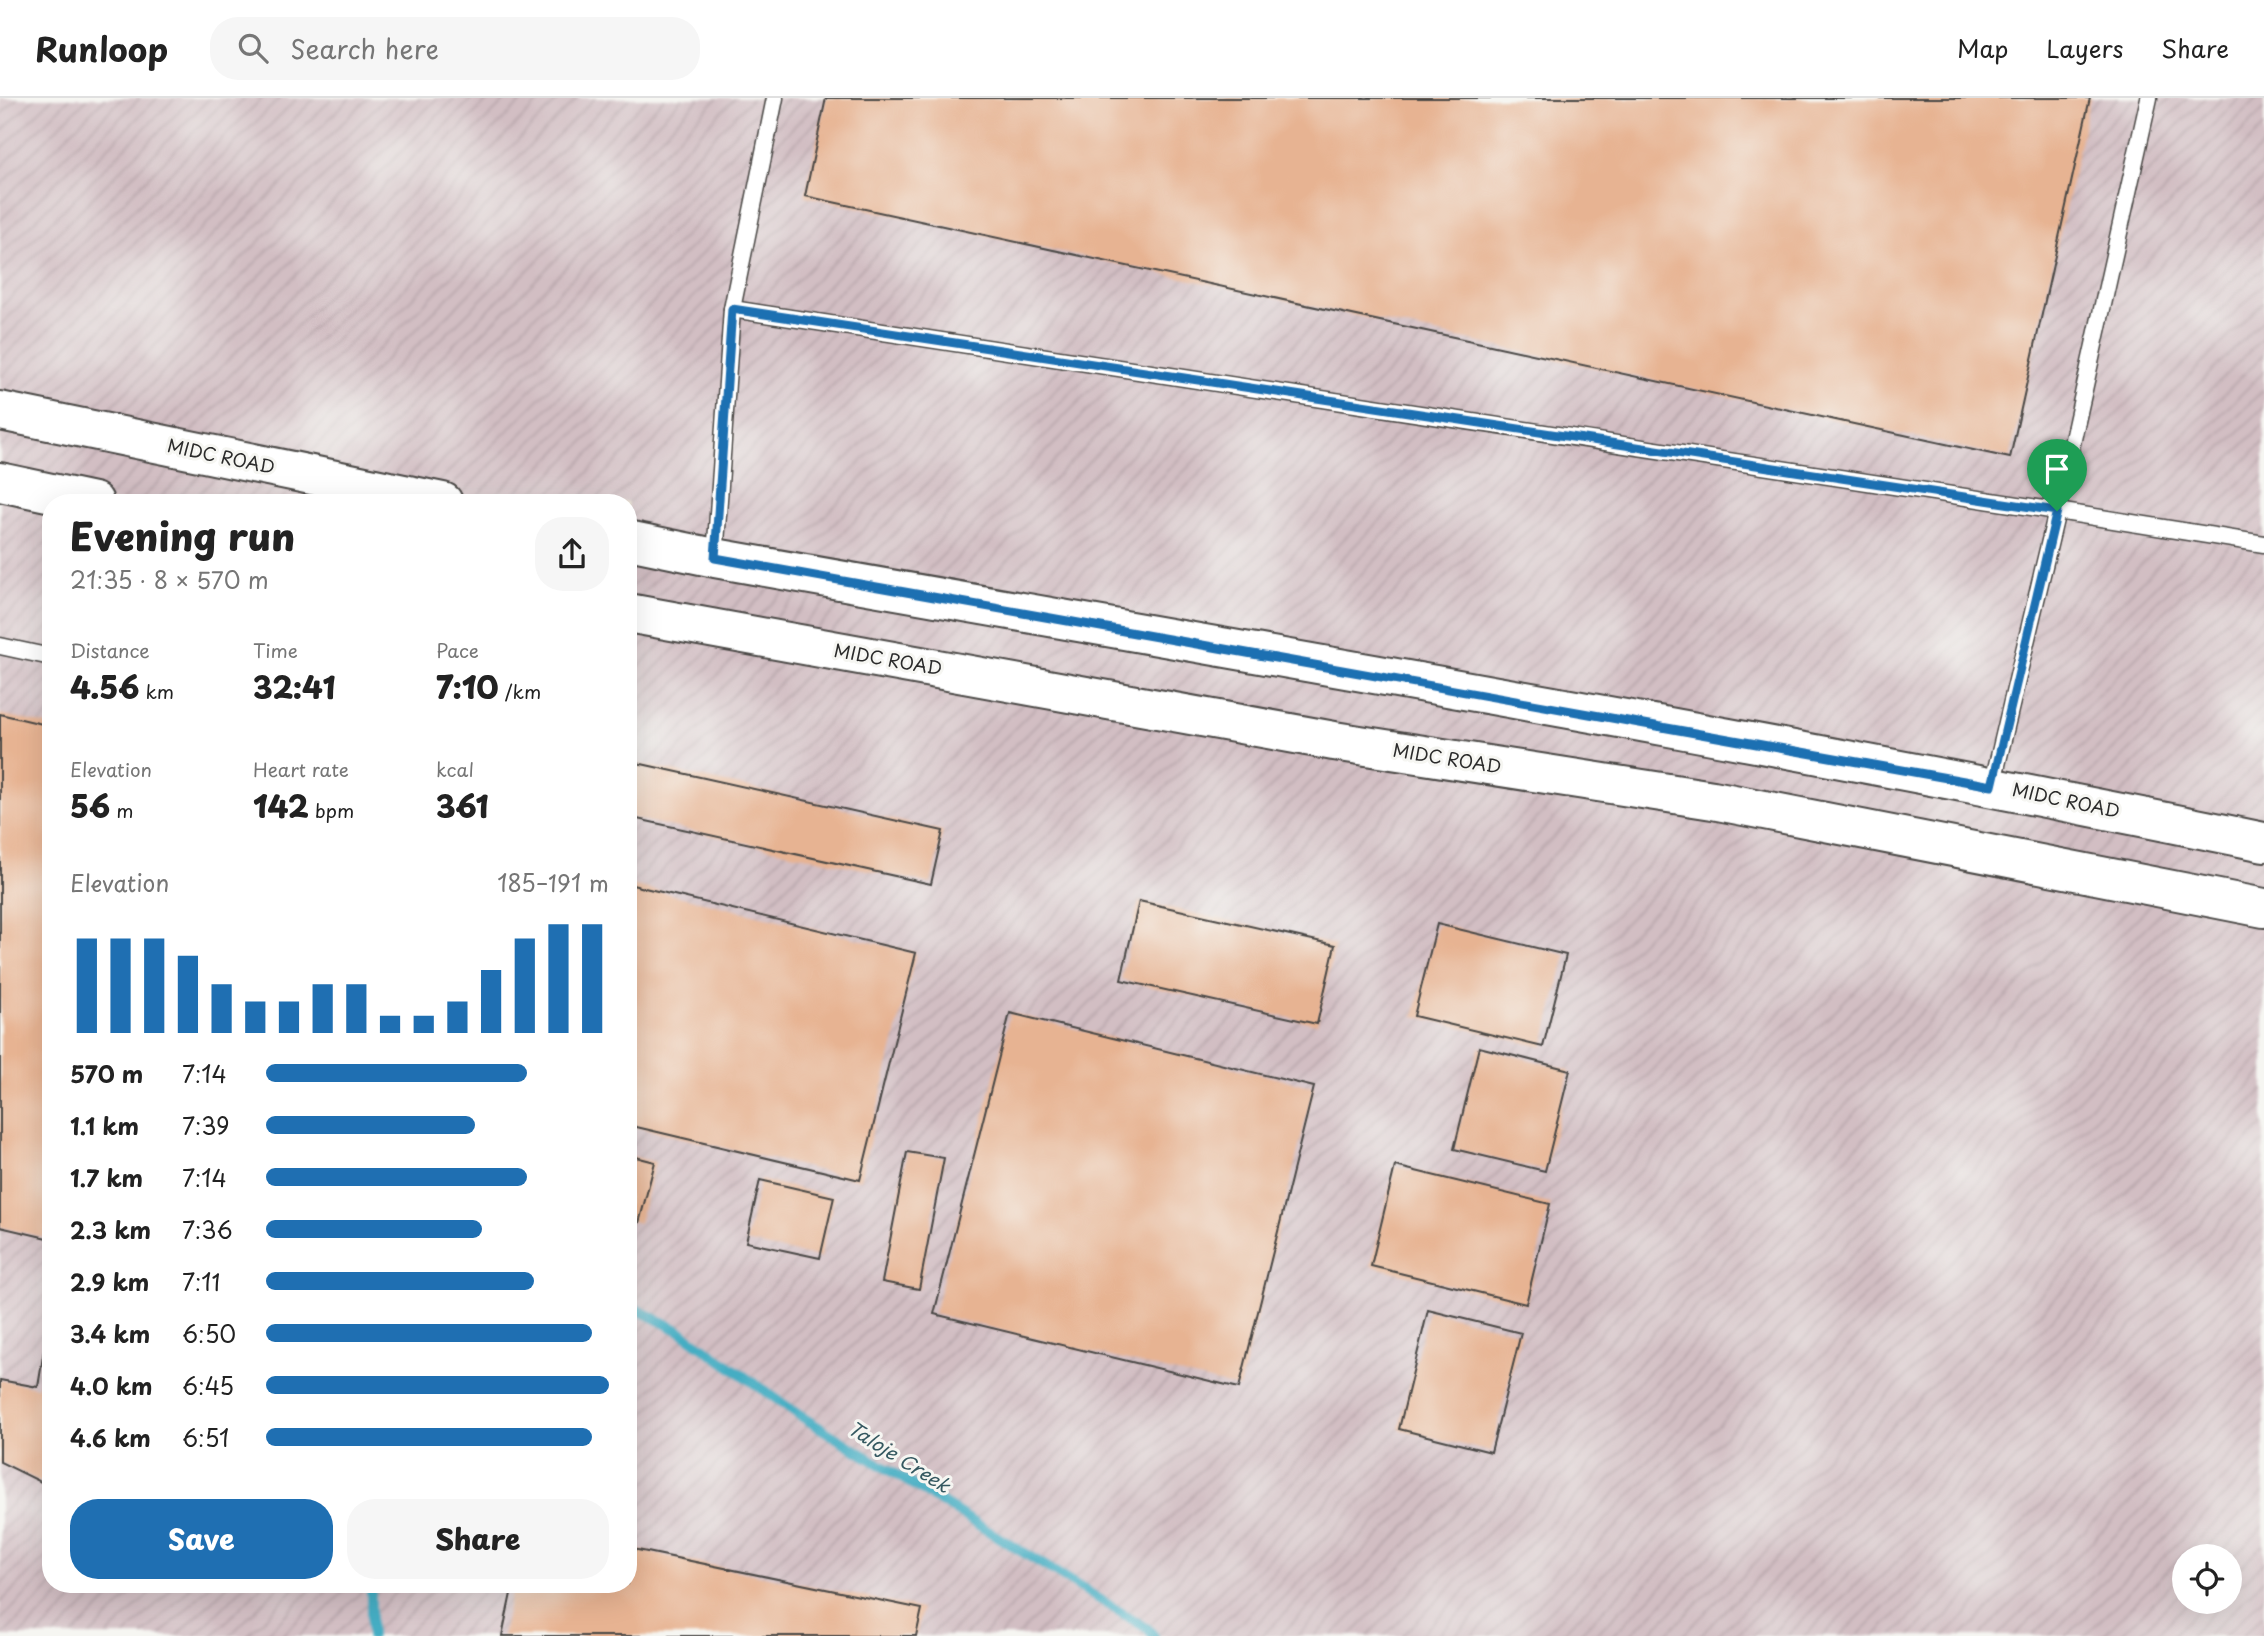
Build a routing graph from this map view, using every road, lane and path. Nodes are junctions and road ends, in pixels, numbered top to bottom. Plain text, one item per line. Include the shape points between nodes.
1 (775, 98) edge
2 (2149, 98) edge
3 (732, 309) junction
4 (0, 411) edge
5 (0, 482) edge
6 (56, 494) edge
7 (404, 494) edge
8 (2057, 511) junction
9 (637, 542) edge
10 (2264, 544) edge
11 (715, 558) junction
12 (637, 615) edge
13 (0, 646) edge
14 (42, 655) edge
15 (1992, 786) junction
16 (2264, 842) edge
17 (2264, 908) edge

1 - 3 lane
2 - 8 lane
3 - 8 lane
3 - 11 lane
4 - 7 main road, MIDC ROAD
5 - 6 main road
8 - 10 lane
8 - 15 lane
9 - 11 main road, MIDC ROAD
11 - 15 main road, MIDC ROAD
12 - 17 main road, MIDC ROAD via 1334,741 1713,800
13 - 14 lane
15 - 16 main road, MIDC ROAD

